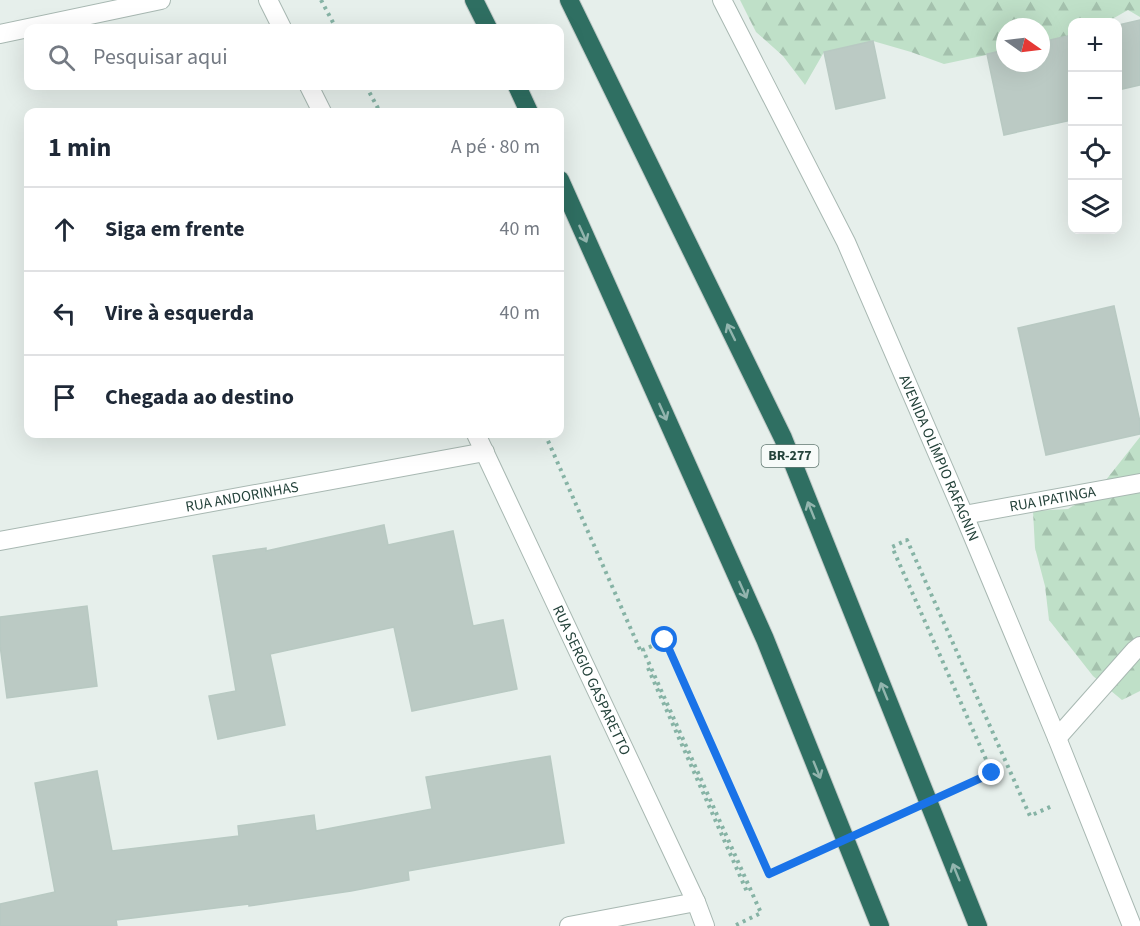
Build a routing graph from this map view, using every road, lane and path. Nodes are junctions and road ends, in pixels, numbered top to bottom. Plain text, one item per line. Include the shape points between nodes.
1 (161, 0) edge
2 (268, 0) edge
3 (321, 0) edge
4 (474, 0) edge
5 (569, 0) edge
6 (722, 0) edge
7 (47, 24) edge
8 (280, 24) edge
9 (334, 24) edge
10 (486, 24) edge
11 (24, 29) edge
12 (0, 34) edge
13 (311, 90) edge
14 (368, 90) edge
15 (519, 90) edge
16 (320, 108) edge
17 (378, 108) edge
18 (527, 108) edge
19 (564, 189) edge
20 (478, 438) edge
21 (547, 438) edge
22 (485, 452) junction
23 (1140, 483) edge
24 (964, 515) junction
25 (0, 541) edge
26 (1140, 646) edge
27 (1057, 738) junction
28 (1030, 816) dead end
29 (748, 894) dead end
30 (696, 902) junction
31 (630, 920) edge
32 (570, 926) edge
33 (705, 926) edge
34 (733, 926) edge
35 (880, 926) edge
36 (978, 926) edge
37 (1132, 926) edge

1 - 7 street
2 - 8 street
3 - 9 path
4 - 10 highway
36 -> 5 highway, BR-277 via 783,438
6 - 24 street, AVENIDA OLÍMPIO RAFAGNIN via 846,242
11 - 12 street
13 - 16 street
14 - 17 path
15 - 18 highway
19 -> 35 highway via 765,639
20 - 22 street, RUA SERGIO GASPARETTO
21 - 29 path
22 - 25 street, RUA ANDORINHAS
22 - 30 street, RUA SERGIO GASPARETTO
23 - 24 street, RUA IPATINGA
24 - 27 street, AVENIDA OLÍMPIO RAFAGNIN
26 - 27 street
27 - 37 street, AVENIDA OLÍMPIO RAFAGNIN
28 - 34 path, bridge via 907,540 891,547 992,773 769,874 665,640 643,650 761,913
30 - 31 street
30 - 33 street, RUA SERGIO GASPARETTO
31 - 32 street

